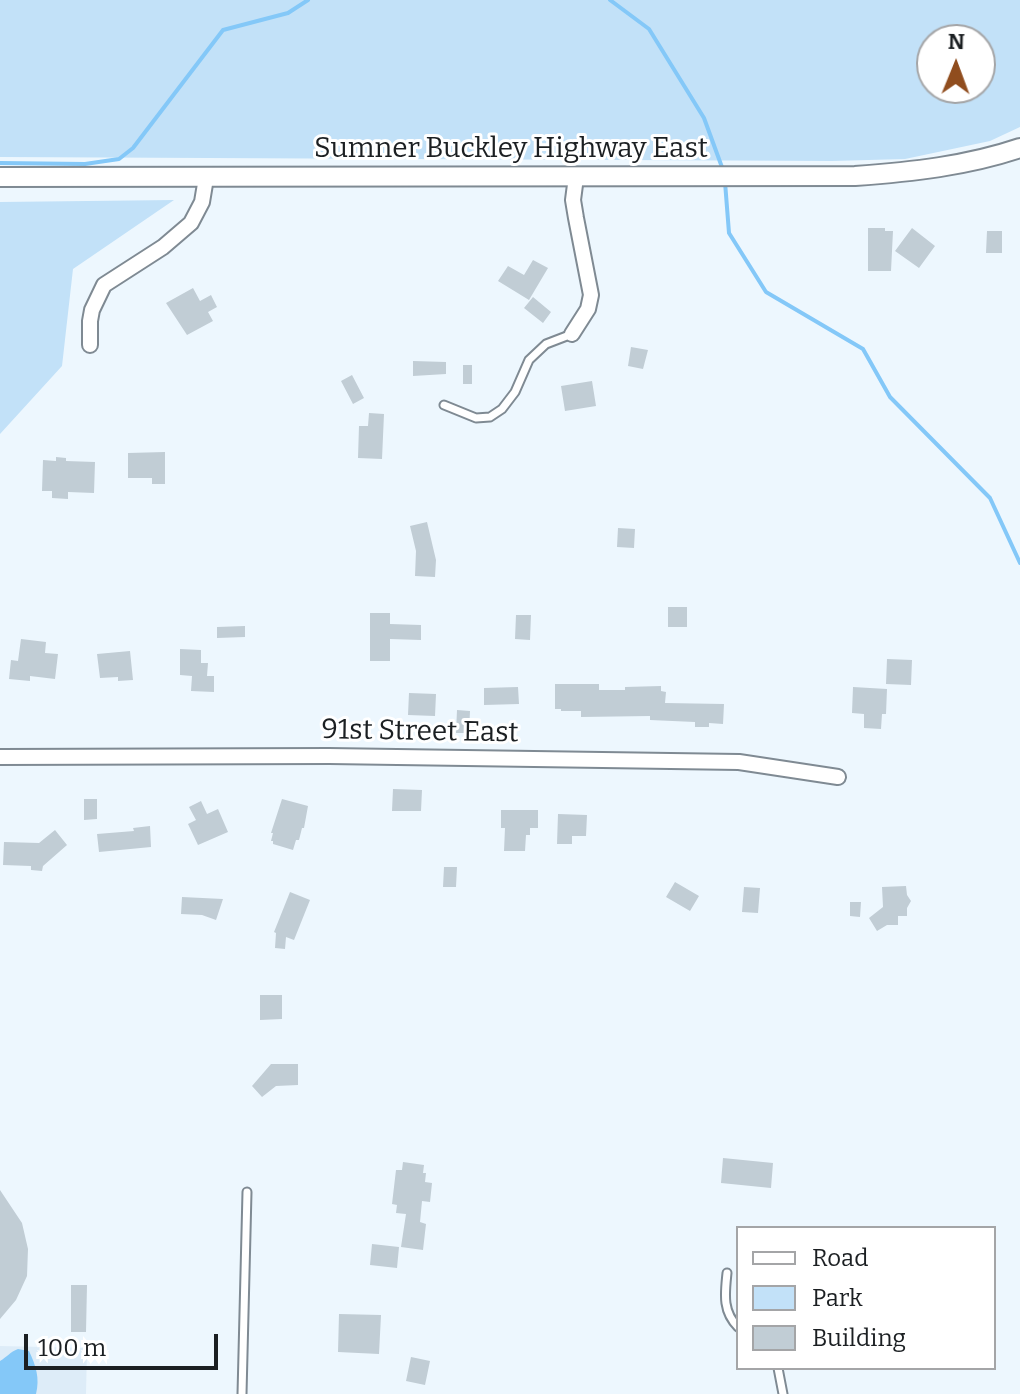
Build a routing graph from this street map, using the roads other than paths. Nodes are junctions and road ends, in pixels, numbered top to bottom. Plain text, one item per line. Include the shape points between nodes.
1 (1020, 148) edge
2 (0, 177) edge
3 (576, 177) junction
4 (206, 178) junction
5 (572, 334) joint
6 (90, 345) dead end
7 (444, 405) dead end
8 (0, 757) edge
9 (838, 777) dead end
10 (247, 1192) dead end
11 (727, 1273) dead end
12 (736, 1325) edge
13 (778, 1370) edge
14 (242, 1394) edge
15 (783, 1394) edge

1 - 3 street, Sumner Buckley Highway East via 915,172 855,176
2 - 4 street, Sumner Buckley Highway East
3 - 4 street, Sumner Buckley Highway East
3 - 5 street via 573,200 591,295
4 - 6 street via 191,223 104,285 92,310
5 - 7 lane via 546,344 529,360 515,392 490,417 476,418
8 - 9 street, 91st Street East via 739,762
10 - 14 lane
11 - 12 lane via 726,1305
13 - 15 lane

